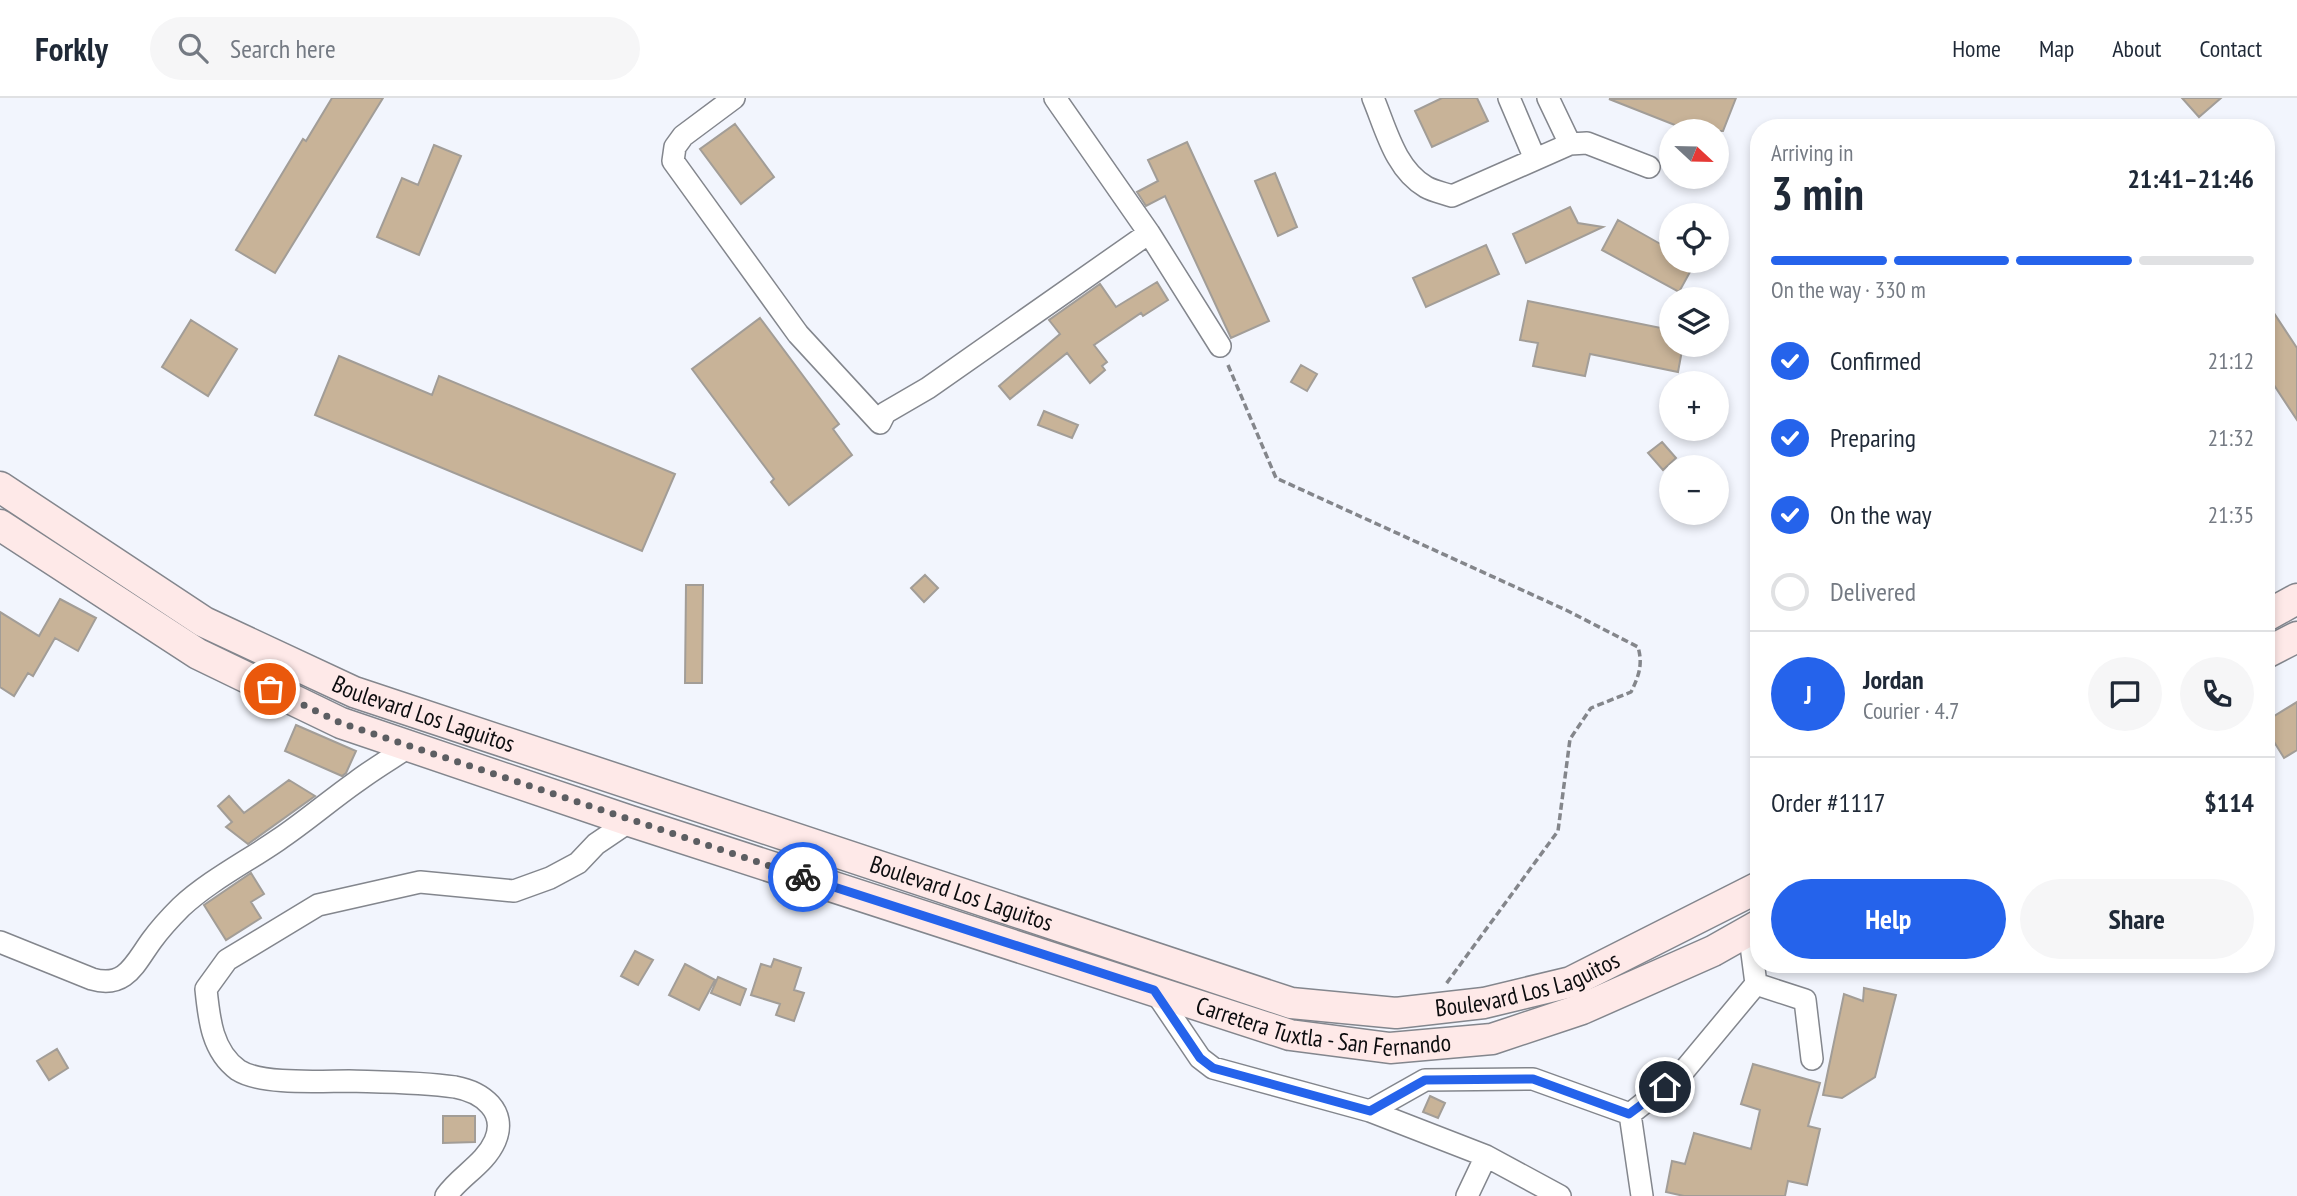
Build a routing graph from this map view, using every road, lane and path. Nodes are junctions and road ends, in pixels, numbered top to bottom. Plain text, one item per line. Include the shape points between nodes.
1 (734, 98) edge
2 (1055, 98) edge
3 (1373, 98) edge
4 (1509, 98) edge
5 (1548, 98) edge
6 (1570, 144) junction
7 (1535, 159) junction
8 (1649, 167) dead end
9 (1149, 233) junction
10 (1220, 346) joint
11 (0, 487) edge
12 (0, 525) edge
13 (2297, 599) edge
14 (2275, 610) edge
15 (2297, 637) edge
16 (2275, 648) edge
17 (410, 746) junction
18 (519, 749) junction
19 (509, 779) junction
20 (630, 821) junction
21 (1750, 892) edge
22 (1750, 930) edge
23 (0, 942) edge
24 (1756, 973) edge
25 (1756, 984) junction
26 (1154, 990) junction
27 (1426, 1010) junction
28 (1812, 1059) dead end
29 (1370, 1111) junction
30 (1629, 1114) junction
31 (1486, 1156) junction
32 (446, 1196) edge
33 (1467, 1196) edge
34 (1560, 1196) edge
35 (1642, 1196) edge

1 - 9 street via 683,136 673,161 798,334 880,422 885,414
2 - 9 street
3 - 7 street via 1407,173 1427,187 1452,196
4 - 7 street
5 - 6 street
6 - 7 street
6 - 8 street via 1587,143
9 - 10 street
10 - 27 path via 1276,478 1566,610 1638,646 1642,658 1631,692 1591,708 1570,738 1558,831
11 - 18 main road, Boulevard Los Laguitos via 204,622 354,692
12 - 17 main road, Carretera Tuxtla - San Fernando via 198,654 341,723
13 - 14 main road
15 - 16 main road
17 - 19 main road, Carretera Tuxtla - San Fernando
17 - 23 street via 181,907 132,969 115,981 92,979
18 - 19 main road
18 - 27 main road, Boulevard Los Laguitos via 1291,1003 1396,1013
19 - 20 main road, Carretera Tuxtla - San Fernando
20 - 26 main road, Carretera Tuxtla - San Fernando
20 - 32 street via 578,863 514,891 420,882 318,905 227,960 206,989 209,1021 222,1055 240,1072 272,1080 458,1088 487,1100 496,1109 499,1122 495,1141
21 - 27 main road, Boulevard Los Laguitos via 1571,982 1484,1003
22 - 26 main road, Carretera Tuxtla - San Fernando via 1582,1009 1492,1039 1390,1048 1290,1035
24 - 25 street
25 - 28 street via 1805,1000
25 - 30 street via 1682,1073
26 - 29 street via 1200,1058 1213,1068
29 - 30 street via 1425,1080 1533,1079
29 - 31 street
30 - 35 street
31 - 33 street
31 - 34 street

